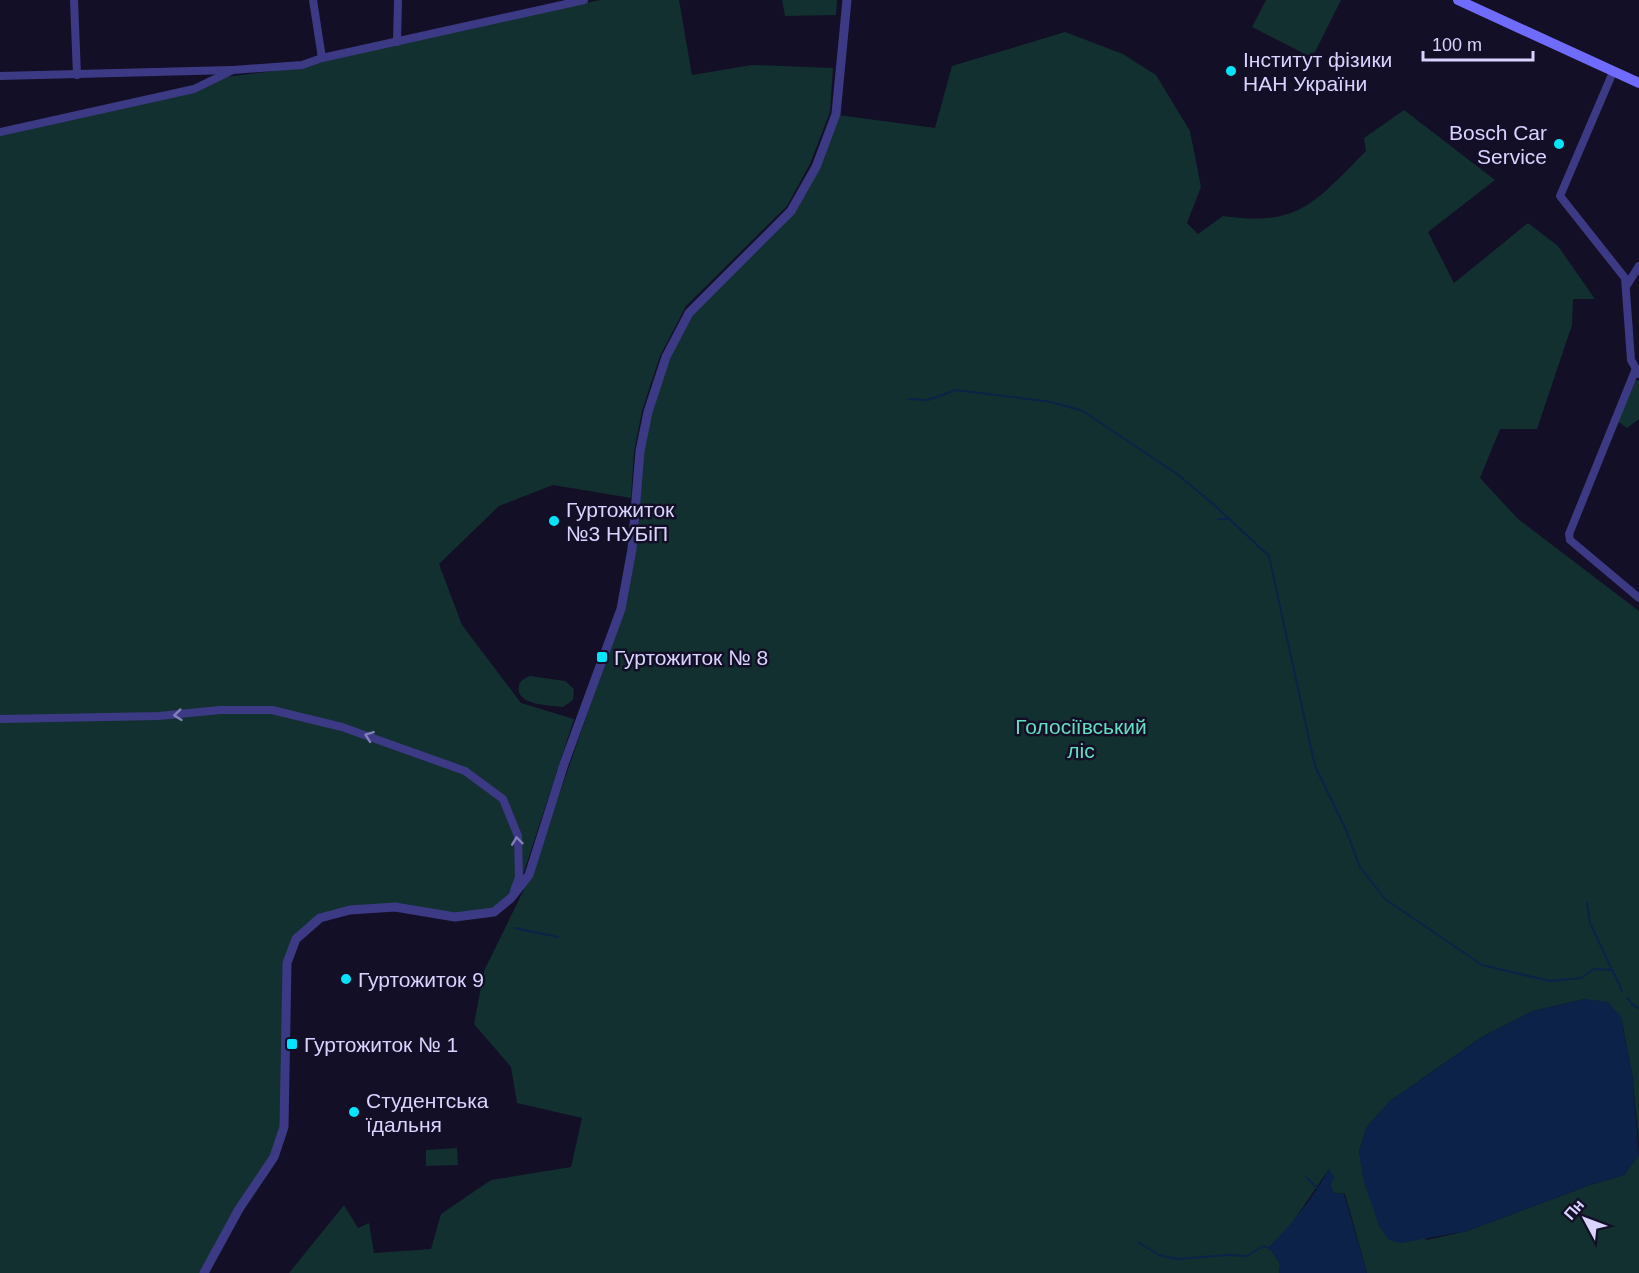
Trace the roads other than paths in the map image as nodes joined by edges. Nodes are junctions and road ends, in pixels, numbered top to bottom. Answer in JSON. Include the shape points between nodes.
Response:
{"nodes":[{"id":1,"x":74,"y":0,"type":"edge"},
{"id":2,"x":313,"y":0,"type":"edge"},
{"id":3,"x":398,"y":0,"type":"edge"},
{"id":4,"x":584,"y":0,"type":"edge"},
{"id":5,"x":847,"y":0,"type":"edge"},
{"id":6,"x":1458,"y":0,"type":"edge"},
{"id":7,"x":397,"y":42,"type":"junction"},
{"id":8,"x":322,"y":58,"type":"junction"},
{"id":9,"x":233,"y":70,"type":"junction"},
{"id":10,"x":1613,"y":72,"type":"junction"},
{"id":11,"x":77,"y":75,"type":"junction"},
{"id":12,"x":0,"y":76,"type":"edge"},
{"id":13,"x":1639,"y":83,"type":"edge"},
{"id":14,"x":0,"y":132,"type":"edge"},
{"id":15,"x":1639,"y":266,"type":"edge"},
{"id":16,"x":1627,"y":285,"type":"junction"},
{"id":17,"x":1637,"y":373,"type":"edge"},
{"id":18,"x":1639,"y":598,"type":"edge"},
{"id":19,"x":0,"y":719,"type":"edge"},
{"id":20,"x":511,"y":898,"type":"junction"},
{"id":21,"x":204,"y":1273,"type":"edge"}],
"edges":[{"from":1,"to":11,"type":"street"},
{"from":2,"to":8,"type":"street"},
{"from":3,"to":7,"type":"street"},
{"from":4,"to":7,"type":"street"},
{"from":5,"to":20,"type":"street","via":[[836,114],[816,167],[791,211],[689,314],[666,357],[640,451],[632,549],[621,609],[564,764],[529,875]]},
{"from":6,"to":10,"type":"main road"},
{"from":7,"to":8,"type":"street"},
{"from":8,"to":9,"type":"street","via":[[302,65]]},
{"from":9,"to":11,"type":"street"},
{"from":9,"to":14,"type":"street","via":[[194,89]]},
{"from":10,"to":13,"type":"main road"},
{"from":10,"to":16,"type":"street","via":[[1560,196],[1613,261]]},
{"from":11,"to":12,"type":"street"},
{"from":15,"to":16,"type":"street"},
{"from":16,"to":17,"type":"street","via":[[1631,360]]},
{"from":17,"to":18,"type":"street","via":[[1569,534],[1570,540]]},
{"from":20,"to":19,"type":"street","one_way":true,"via":[[519,877],[518,836],[503,799],[465,771],[342,727],[272,710]]},
{"from":20,"to":21,"type":"street","via":[[494,912],[456,917],[395,907],[350,910],[320,918],[296,939],[287,963],[284,1127],[274,1157],[239,1209]]}]}
